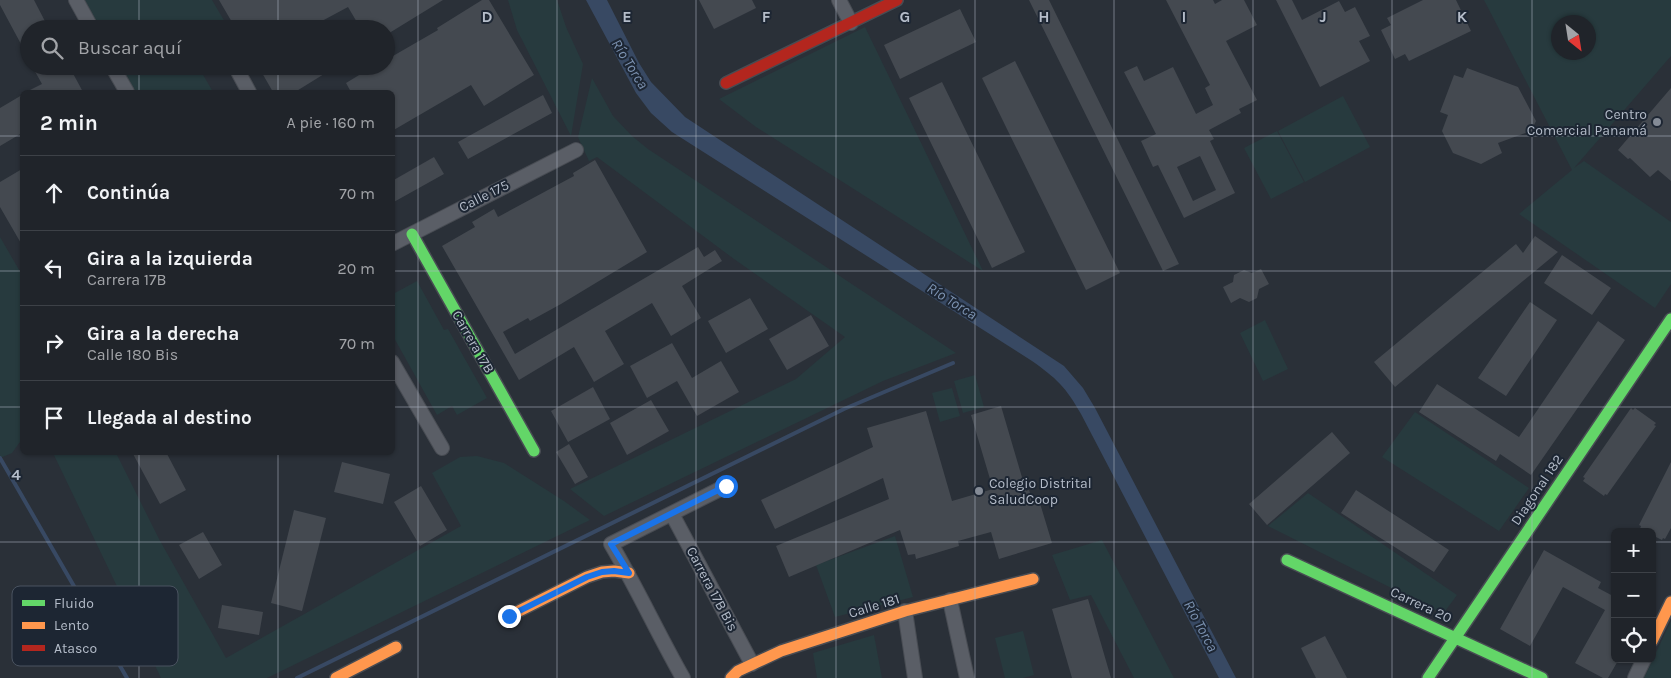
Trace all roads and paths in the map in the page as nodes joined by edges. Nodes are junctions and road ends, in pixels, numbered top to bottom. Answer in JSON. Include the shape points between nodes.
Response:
{"nodes":[{"id":1,"x":76,"y":0,"type":"edge"},
{"id":2,"x":839,"y":0,"type":"edge"},
{"id":3,"x":897,"y":0,"type":"edge"},
{"id":4,"x":87,"y":20,"type":"edge"},
{"id":5,"x":851,"y":23,"type":"junction"},
{"id":6,"x":117,"y":75,"type":"edge"},
{"id":7,"x":239,"y":75,"type":"edge"},
{"id":8,"x":726,"y":83,"type":"dead end"},
{"id":9,"x":126,"y":90,"type":"edge"},
{"id":10,"x":248,"y":90,"type":"edge"},
{"id":11,"x":576,"y":150,"type":"dead end"},
{"id":12,"x":412,"y":234,"type":"junction"},
{"id":13,"x":395,"y":242,"type":"edge"},
{"id":14,"x":1671,"y":319,"type":"edge"},
{"id":15,"x":395,"y":367,"type":"edge"},
{"id":16,"x":442,"y":448,"type":"dead end"},
{"id":17,"x":534,"y":451,"type":"dead end"},
{"id":18,"x":726,"y":486,"type":"dead end"},
{"id":19,"x":672,"y":514,"type":"junction"},
{"id":20,"x":1286,"y":560,"type":"dead end"},
{"id":21,"x":629,"y":573,"type":"junction"},
{"id":22,"x":1033,"y":579,"type":"dead end"},
{"id":23,"x":950,"y":600,"type":"junction"},
{"id":24,"x":1671,"y":602,"type":"edge"},
{"id":25,"x":904,"y":611,"type":"junction"},
{"id":26,"x":509,"y":616,"type":"dead end"},
{"id":27,"x":1656,"y":633,"type":"edge"},
{"id":28,"x":1456,"y":637,"type":"junction"},
{"id":29,"x":396,"y":647,"type":"dead end"},
{"id":30,"x":1642,"y":663,"type":"edge"},
{"id":31,"x":752,"y":664,"type":"junction"},
{"id":32,"x":339,"y":677,"type":"edge"},
{"id":33,"x":683,"y":678,"type":"edge"},
{"id":34,"x":731,"y":678,"type":"edge"},
{"id":35,"x":915,"y":678,"type":"edge"},
{"id":36,"x":967,"y":678,"type":"edge"},
{"id":37,"x":1428,"y":678,"type":"edge"},
{"id":38,"x":1542,"y":678,"type":"edge"},
{"id":39,"x":1634,"y":678,"type":"edge"}],
"edges":[{"from":1,"to":4,"type":"street"},
{"from":2,"to":5,"type":"street"},
{"from":3,"to":5,"type":"street"},
{"from":5,"to":8,"type":"street"},
{"from":6,"to":9,"type":"street"},
{"from":7,"to":10,"type":"street"},
{"from":11,"to":12,"type":"street","name":"Calle 175"},
{"from":12,"to":13,"type":"street","name":"Calle 175"},
{"from":12,"to":17,"type":"street","name":"Carrera 17B"},
{"from":14,"to":28,"type":"street","name":"Diagonal 182"},
{"from":15,"to":16,"type":"street"},
{"from":18,"to":19,"type":"street"},
{"from":19,"to":21,"type":"street","via":[[611,544]]},
{"from":19,"to":31,"type":"street","name":"Carrera 17B Bis"},
{"from":20,"to":28,"type":"street","name":"Carrera 20"},
{"from":21,"to":26,"type":"street","via":[[602,572],[587,577]]},
{"from":21,"to":33,"type":"street"},
{"from":22,"to":23,"type":"street","name":"Calle 181"},
{"from":23,"to":25,"type":"street","name":"Calle 181"},
{"from":23,"to":36,"type":"street"},
{"from":24,"to":27,"type":"street"},
{"from":25,"to":31,"type":"street","name":"Calle 181","via":[[781,651]]},
{"from":25,"to":35,"type":"street"},
{"from":28,"to":37,"type":"street","name":"Diagonal 182"},
{"from":28,"to":38,"type":"street","name":"Carrera 20"},
{"from":29,"to":32,"type":"street"},
{"from":30,"to":39,"type":"street"},
{"from":31,"to":34,"type":"street","name":"Calle 181"}]}
